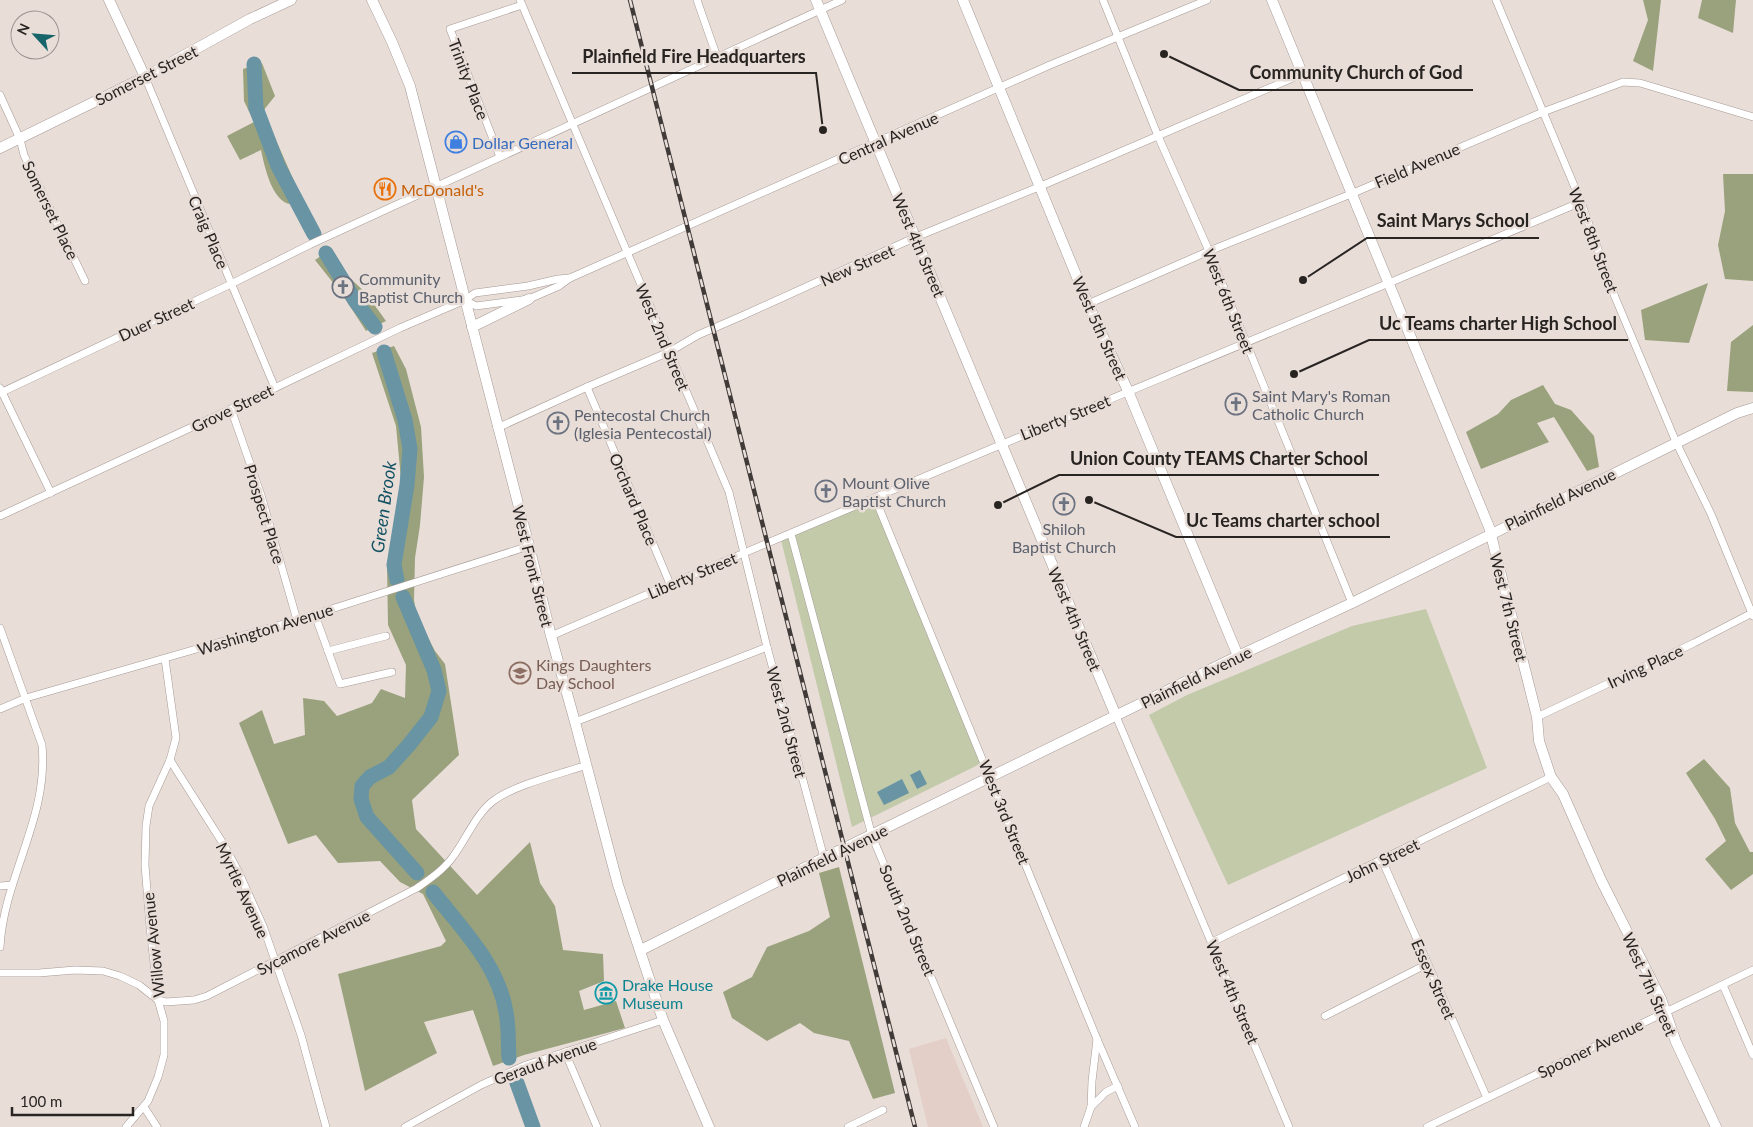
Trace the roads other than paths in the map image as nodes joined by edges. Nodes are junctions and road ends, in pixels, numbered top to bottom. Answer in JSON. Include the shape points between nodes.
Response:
{"nodes":[{"id":1,"x":108,"y":0,"type":"edge"},
{"id":2,"x":291,"y":0,"type":"edge"},
{"id":3,"x":372,"y":0,"type":"edge"},
{"id":4,"x":697,"y":0,"type":"edge"},
{"id":5,"x":842,"y":0,"type":"edge"},
{"id":6,"x":963,"y":0,"type":"edge"},
{"id":7,"x":1103,"y":0,"type":"edge"},
{"id":8,"x":1207,"y":0,"type":"edge"},
{"id":9,"x":1272,"y":0,"type":"edge"},
{"id":10,"x":1496,"y":0,"type":"edge"},
{"id":11,"x":521,"y":3,"type":"edge"},
{"id":12,"x":818,"y":5,"type":"edge"},
{"id":13,"x":1118,"y":38,"type":"junction"},
{"id":14,"x":717,"y":57,"type":"junction"},
{"id":15,"x":1302,"y":74,"type":"junction"},
{"id":16,"x":145,"y":77,"type":"junction"},
{"id":17,"x":999,"y":89,"type":"junction"},
{"id":18,"x":0,"y":95,"type":"edge"},
{"id":19,"x":1543,"y":112,"type":"junction"},
{"id":20,"x":1753,"y":117,"type":"edge"},
{"id":21,"x":573,"y":123,"type":"junction"},
{"id":22,"x":1158,"y":136,"type":"junction"},
{"id":23,"x":20,"y":139,"type":"junction"},
{"id":24,"x":876,"y":143,"type":"junction"},
{"id":25,"x":0,"y":148,"type":"edge"},
{"id":26,"x":500,"y":157,"type":"junction"},
{"id":27,"x":436,"y":186,"type":"junction"},
{"id":28,"x":1041,"y":186,"type":"junction"},
{"id":29,"x":1351,"y":194,"type":"junction"},
{"id":30,"x":1581,"y":202,"type":"junction"},
{"id":31,"x":916,"y":237,"type":"junction"},
{"id":32,"x":1209,"y":251,"type":"junction"},
{"id":33,"x":627,"y":253,"type":"junction"},
{"id":34,"x":570,"y":278,"type":"junction"},
{"id":35,"x":85,"y":281,"type":"dead end"},
{"id":36,"x":231,"y":284,"type":"junction"},
{"id":37,"x":1389,"y":284,"type":"junction"},
{"id":38,"x":529,"y":299,"type":"junction"},
{"id":39,"x":465,"y":300,"type":"junction"},
{"id":40,"x":1088,"y":304,"type":"junction"},
{"id":41,"x":472,"y":327,"type":"junction"},
{"id":42,"x":1246,"y":342,"type":"junction"},
{"id":43,"x":670,"y":352,"type":"junction"},
{"id":44,"x":586,"y":387,"type":"junction"},
{"id":45,"x":275,"y":388,"type":"junction"},
{"id":46,"x":1,"y":391,"type":"edge"},
{"id":47,"x":1128,"y":391,"type":"junction"},
{"id":48,"x":1753,"y":408,"type":"edge"},
{"id":49,"x":231,"y":409,"type":"junction"},
{"id":50,"x":498,"y":428,"type":"junction"},
{"id":51,"x":1676,"y":442,"type":"junction"},
{"id":52,"x":1000,"y":444,"type":"junction"},
{"id":53,"x":50,"y":493,"type":"junction"},
{"id":54,"x":875,"y":498,"type":"junction"},
{"id":55,"x":0,"y":516,"type":"edge"},
{"id":56,"x":1491,"y":533,"type":"junction"},
{"id":57,"x":791,"y":534,"type":"junction"},
{"id":58,"x":529,"y":546,"type":"junction"},
{"id":59,"x":745,"y":553,"type":"junction"},
{"id":60,"x":670,"y":584,"type":"junction"},
{"id":61,"x":1352,"y":603,"type":"junction"},
{"id":62,"x":1752,"y":614,"type":"edge"},
{"id":63,"x":315,"y":615,"type":"junction"},
{"id":64,"x":297,"y":620,"type":"junction"},
{"id":65,"x":0,"y":628,"type":"edge"},
{"id":66,"x":386,"y":636,"type":"dead end"},
{"id":67,"x":551,"y":636,"type":"junction"},
{"id":68,"x":767,"y":647,"type":"junction"},
{"id":69,"x":328,"y":651,"type":"junction"},
{"id":70,"x":1238,"y":656,"type":"junction"},
{"id":71,"x":165,"y":659,"type":"junction"},
{"id":72,"x":392,"y":672,"type":"dead end"},
{"id":73,"x":26,"y":698,"type":"junction"},
{"id":74,"x":0,"y":709,"type":"edge"},
{"id":75,"x":1116,"y":716,"type":"junction"},
{"id":76,"x":1537,"y":716,"type":"junction"},
{"id":77,"x":575,"y":722,"type":"junction"},
{"id":78,"x":170,"y":760,"type":"junction"},
{"id":79,"x":586,"y":765,"type":"junction"},
{"id":80,"x":990,"y":777,"type":"junction"},
{"id":81,"x":1551,"y":777,"type":"junction"},
{"id":82,"x":872,"y":836,"type":"junction"},
{"id":83,"x":824,"y":858,"type":"junction"},
{"id":84,"x":1382,"y":860,"type":"junction"},
{"id":85,"x":12,"y":885,"type":"junction"},
{"id":86,"x":0,"y":886,"type":"edge"},
{"id":87,"x":1212,"y":942,"type":"junction"},
{"id":88,"x":0,"y":946,"type":"edge"},
{"id":89,"x":641,"y":950,"type":"junction"},
{"id":90,"x":275,"y":962,"type":"junction"},
{"id":91,"x":1428,"y":964,"type":"junction"},
{"id":92,"x":1753,"y":970,"type":"edge"},
{"id":93,"x":0,"y":973,"type":"edge"},
{"id":94,"x":1723,"y":985,"type":"junction"},
{"id":95,"x":158,"y":1000,"type":"junction"},
{"id":96,"x":1665,"y":1012,"type":"junction"},
{"id":97,"x":1325,"y":1016,"type":"dead end"},
{"id":98,"x":663,"y":1020,"type":"junction"},
{"id":99,"x":1097,"y":1039,"type":"junction"},
{"id":100,"x":565,"y":1052,"type":"junction"},
{"id":101,"x":1753,"y":1055,"type":"edge"},
{"id":102,"x":1118,"y":1086,"type":"junction"},
{"id":103,"x":1487,"y":1098,"type":"junction"},
{"id":104,"x":1091,"y":1107,"type":"junction"},
{"id":105,"x":144,"y":1108,"type":"junction"},
{"id":106,"x":883,"y":1110,"type":"dead end"},
{"id":107,"x":126,"y":1127,"type":"edge"},
{"id":108,"x":157,"y":1127,"type":"edge"},
{"id":109,"x":326,"y":1127,"type":"edge"},
{"id":110,"x":405,"y":1127,"type":"edge"},
{"id":111,"x":597,"y":1127,"type":"edge"},
{"id":112,"x":709,"y":1127,"type":"edge"},
{"id":113,"x":848,"y":1127,"type":"edge"},
{"id":114,"x":994,"y":1127,"type":"edge"},
{"id":115,"x":1084,"y":1127,"type":"edge"},
{"id":116,"x":1135,"y":1127,"type":"edge"},
{"id":117,"x":1290,"y":1127,"type":"edge"},
{"id":118,"x":1427,"y":1127,"type":"edge"},
{"id":119,"x":1716,"y":1127,"type":"edge"}],
"edges":[{"from":1,"to":16,"type":"street"},
{"from":2,"to":16,"type":"street","name":"Somerset Street"},
{"from":3,"to":27,"type":"street","name":"West Front Street","via":[[410,86]]},
{"from":4,"to":14,"type":"street"},
{"from":5,"to":12,"type":"street","name":"Duer Street"},
{"from":6,"to":17,"type":"street","name":"West 5th Street"},
{"from":7,"to":13,"type":"street","name":"West 6th Street"},
{"from":8,"to":13,"type":"street","name":"Central Avenue"},
{"from":9,"to":15,"type":"street","name":"West 7th Street"},
{"from":10,"to":19,"type":"street","name":"West 8th Street"},
{"from":11,"to":21,"type":"street","name":"West 2nd Street"},
{"from":11,"to":26,"type":"street","name":"Trinity Place","via":[[450,29]]},
{"from":12,"to":14,"type":"street","name":"Duer Street"},
{"from":12,"to":24,"type":"street","name":"West 4th Street"},
{"from":13,"to":17,"type":"street","name":"Central Avenue"},
{"from":13,"to":22,"type":"street","name":"West 6th Street"},
{"from":14,"to":21,"type":"street","name":"Duer Street"},
{"from":15,"to":22,"type":"street","name":"New Street"},
{"from":15,"to":29,"type":"street","name":"West 7th Street"},
{"from":16,"to":23,"type":"street","name":"Somerset Street"},
{"from":16,"to":36,"type":"street","name":"Craig Place"},
{"from":17,"to":24,"type":"street","name":"Central Avenue"},
{"from":17,"to":28,"type":"street","name":"West 5th Street"},
{"from":18,"to":23,"type":"street","name":"Somerset Place"},
{"from":19,"to":20,"type":"street","name":"Field Avenue","via":[[1623,82],[1632,82]]},
{"from":19,"to":29,"type":"street","name":"Field Avenue"},
{"from":19,"to":30,"type":"street","name":"West 8th Street"},
{"from":21,"to":26,"type":"street","name":"Duer Street"},
{"from":21,"to":33,"type":"street","name":"West 2nd Street"},
{"from":22,"to":28,"type":"street","name":"New Street"},
{"from":22,"to":32,"type":"street","name":"West 6th Street"},
{"from":23,"to":25,"type":"street","name":"Somerset Street"},
{"from":23,"to":35,"type":"street","name":"Somerset Place","via":[[24,155]]},
{"from":24,"to":31,"type":"street","name":"West 4th Street"},
{"from":24,"to":33,"type":"street","name":"Central Avenue"},
{"from":26,"to":27,"type":"street","name":"Duer Street"},
{"from":27,"to":36,"type":"street","name":"Duer Street"},
{"from":27,"to":39,"type":"street","name":"West Front Street"},
{"from":28,"to":31,"type":"street","name":"New Street"},
{"from":28,"to":40,"type":"street","name":"West 5th Street"},
{"from":29,"to":32,"type":"street","name":"Field Avenue"},
{"from":29,"to":37,"type":"street","name":"West 7th Street"},
{"from":30,"to":37,"type":"street","name":"Liberty Street"},
{"from":30,"to":51,"type":"street","name":"West 8th Street","via":[[1615,297]]},
{"from":31,"to":43,"type":"street","name":"New Street","via":[[698,335]]},
{"from":31,"to":52,"type":"street","name":"West 4th Street"},
{"from":32,"to":40,"type":"street","name":"Field Avenue"},
{"from":32,"to":42,"type":"street","name":"West 6th Street"},
{"from":33,"to":34,"type":"street","name":"Central Avenue"},
{"from":33,"to":43,"type":"street","name":"West 2nd Street"},
{"from":34,"to":38,"type":"street","name":"Central Avenue"},
{"from":34,"to":39,"type":"street","name":"Central Avenue","via":[[475,293]]},
{"from":36,"to":45,"type":"street","name":"Craig Place"},
{"from":36,"to":46,"type":"street","name":"Duer Street"},
{"from":37,"to":42,"type":"street","name":"Liberty Street"},
{"from":37,"to":56,"type":"street","name":"West 7th Street"},
{"from":38,"to":39,"type":"street","name":"Central Avenue","via":[[476,306]]},
{"from":38,"to":41,"type":"street"},
{"from":39,"to":41,"type":"street","name":"West Front Street"},
{"from":39,"to":45,"type":"street","name":"Grove Street"},
{"from":40,"to":47,"type":"street","name":"West 5th Street"},
{"from":41,"to":50,"type":"street","name":"West Front Street"},
{"from":42,"to":47,"type":"street","name":"Liberty Street"},
{"from":42,"to":61,"type":"street","name":"West 6th Street"},
{"from":43,"to":44,"type":"street","name":"New Street"},
{"from":43,"to":59,"type":"street","name":"West 2nd Street","via":[[728,492]]},
{"from":44,"to":50,"type":"street","name":"New Street"},
{"from":44,"to":60,"type":"street","name":"Orchard Place"},
{"from":45,"to":49,"type":"street","name":"Grove Street"},
{"from":46,"to":53,"type":"street"},
{"from":47,"to":52,"type":"street","name":"Liberty Street"},
{"from":47,"to":70,"type":"street","name":"West 5th Street"},
{"from":48,"to":51,"type":"street","name":"Plainfield Avenue"},
{"from":49,"to":53,"type":"street","name":"Grove Street"},
{"from":49,"to":64,"type":"street","name":"Prospect Place","via":[[261,495]]},
{"from":50,"to":58,"type":"street","name":"West Front Street"},
{"from":51,"to":56,"type":"street","name":"Plainfield Avenue"},
{"from":51,"to":62,"type":"street","name":"West 8th Street","via":[[1711,514]]},
{"from":52,"to":54,"type":"street","name":"Liberty Street"},
{"from":52,"to":75,"type":"street","name":"West 4th Street"},
{"from":53,"to":55,"type":"street","name":"Grove Street"},
{"from":54,"to":57,"type":"street","name":"Liberty Street"},
{"from":54,"to":80,"type":"street","name":"West 3rd Street"},
{"from":56,"to":61,"type":"street","name":"Plainfield Avenue"},
{"from":56,"to":76,"type":"street","name":"West 7th Street"},
{"from":57,"to":59,"type":"street","name":"Liberty Street"},
{"from":57,"to":82,"type":"street","name":"South 2nd Street"},
{"from":58,"to":63,"type":"street","name":"Washington Avenue"},
{"from":58,"to":67,"type":"street","name":"West Front Street"},
{"from":59,"to":60,"type":"street","name":"Liberty Street"},
{"from":59,"to":68,"type":"street","name":"West 2nd Street"},
{"from":60,"to":67,"type":"street","name":"Liberty Street"},
{"from":61,"to":70,"type":"street","name":"Plainfield Avenue"},
{"from":62,"to":76,"type":"street","name":"Irving Place"},
{"from":63,"to":64,"type":"street","name":"Washington Avenue"},
{"from":63,"to":69,"type":"street"},
{"from":64,"to":71,"type":"street","name":"Washington Avenue"},
{"from":65,"to":73,"type":"street"},
{"from":66,"to":69,"type":"street"},
{"from":67,"to":77,"type":"street","name":"West Front Street"},
{"from":68,"to":77,"type":"street"},
{"from":68,"to":83,"type":"street","name":"West 2nd Street"},
{"from":69,"to":72,"type":"street","via":[[340,684]]},
{"from":70,"to":75,"type":"street","name":"Plainfield Avenue"},
{"from":71,"to":73,"type":"street","name":"Washington Avenue"},
{"from":71,"to":78,"type":"street","via":[[176,738]]},
{"from":73,"to":74,"type":"street","name":"Washington Avenue"},
{"from":73,"to":85,"type":"street","via":[[42,746],[44,765],[34,823]]},
{"from":75,"to":80,"type":"street","name":"Plainfield Avenue"},
{"from":75,"to":87,"type":"street","name":"West 4th Street"},
{"from":76,"to":81,"type":"street","name":"West 7th Street","via":[[1539,740]]},
{"from":77,"to":79,"type":"street","name":"West Front Street"},
{"from":78,"to":90,"type":"street","name":"Myrtle Avenue","via":[[239,873]]},
{"from":78,"to":95,"type":"street","name":"Willow Avenue","via":[[149,806],[146,826],[145,864]]},
{"from":79,"to":89,"type":"street","name":"West Front Street","via":[[618,885]]},
{"from":79,"to":90,"type":"street","name":"Sycamore Avenue","via":[[493,801],[452,858],[431,878]]},
{"from":80,"to":82,"type":"street","name":"Plainfield Avenue"},
{"from":80,"to":99,"type":"street","name":"West 3rd Street"},
{"from":81,"to":84,"type":"street","name":"John Street"},
{"from":81,"to":96,"type":"street","name":"West 7th Street","via":[[1563,794]]},
{"from":82,"to":83,"type":"street","name":"Plainfield Avenue"},
{"from":82,"to":114,"type":"street","name":"South 2nd Street"},
{"from":83,"to":89,"type":"street","name":"Plainfield Avenue"},
{"from":84,"to":87,"type":"street","name":"John Street"},
{"from":84,"to":91,"type":"street","name":"Essex Street"},
{"from":85,"to":86,"type":"street"},
{"from":85,"to":88,"type":"street"},
{"from":87,"to":117,"type":"street","name":"West 4th Street"},
{"from":89,"to":98,"type":"street","name":"West Front Street"},
{"from":90,"to":95,"type":"street","name":"Sycamore Avenue","via":[[194,1000]]},
{"from":90,"to":109,"type":"street","name":"Myrtle Avenue","via":[[301,1035]]},
{"from":91,"to":97,"type":"street"},
{"from":91,"to":103,"type":"street","name":"Essex Street"},
{"from":92,"to":94,"type":"street","name":"Spooner Avenue"},
{"from":93,"to":95,"type":"street","via":[[104,971],[139,985]]},
{"from":94,"to":96,"type":"street","name":"Spooner Avenue"},
{"from":94,"to":101,"type":"street"},
{"from":95,"to":105,"type":"street","name":"Willow Avenue","via":[[164,1022],[164,1055]]},
{"from":96,"to":103,"type":"street","name":"Spooner Avenue"},
{"from":96,"to":119,"type":"street","name":"West 7th Street"},
{"from":98,"to":100,"type":"street","name":"Geraud Avenue"},
{"from":98,"to":112,"type":"street","name":"West Front Street"},
{"from":99,"to":102,"type":"street","name":"West 3rd Street"},
{"from":99,"to":104,"type":"street"},
{"from":100,"to":110,"type":"street","name":"Geraud Avenue","via":[[526,1064],[496,1078]]},
{"from":100,"to":111,"type":"street"},
{"from":102,"to":104,"type":"street","via":[[1106,1092]]},
{"from":102,"to":116,"type":"street","name":"West 3rd Street"},
{"from":103,"to":118,"type":"street","name":"Spooner Avenue"},
{"from":104,"to":115,"type":"street"},
{"from":105,"to":107,"type":"street","name":"Willow Avenue"},
{"from":105,"to":108,"type":"street"},
{"from":106,"to":113,"type":"street"}]}
